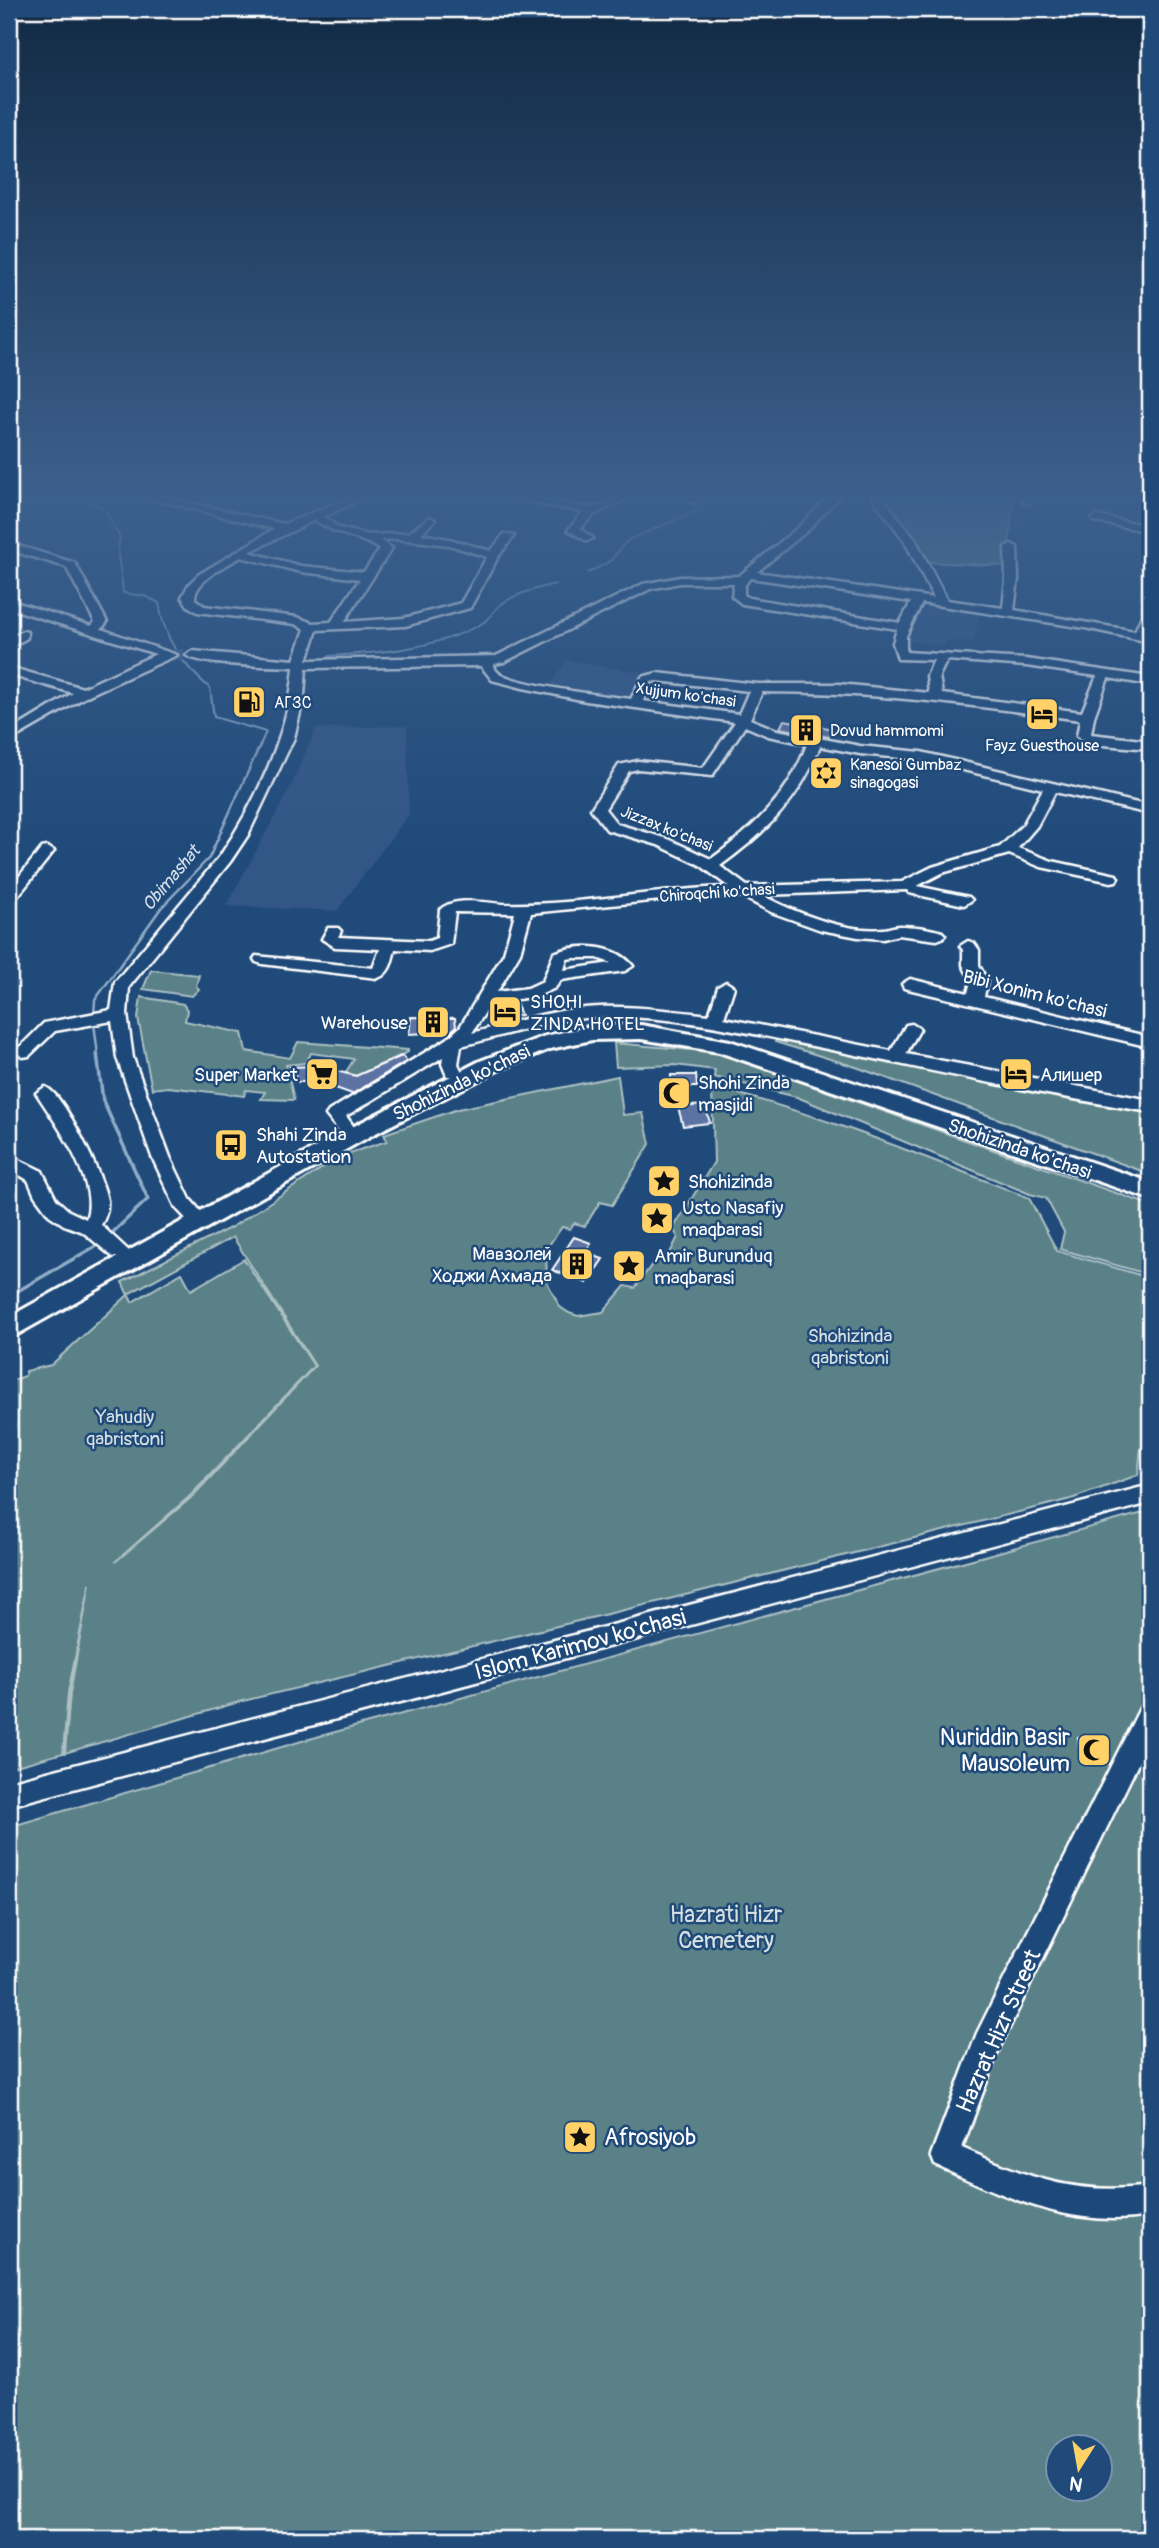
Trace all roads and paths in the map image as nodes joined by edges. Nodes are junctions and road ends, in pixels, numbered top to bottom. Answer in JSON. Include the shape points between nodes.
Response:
{"nodes":[{"id":1,"x":48,"y":616,"type":"edge"},
{"id":2,"x":98,"y":616,"type":"edge"},
{"id":3,"x":249,"y":616,"type":"edge"},
{"id":4,"x":341,"y":616,"type":"edge"},
{"id":5,"x":431,"y":616,"type":"edge"},
{"id":6,"x":587,"y":616,"type":"edge"},
{"id":7,"x":837,"y":616,"type":"edge"},
{"id":8,"x":910,"y":616,"type":"edge"},
{"id":9,"x":1030,"y":616,"type":"edge"},
{"id":10,"x":1147,"y":616,"type":"edge"},
{"id":11,"x":335,"y":625,"type":"junction"},
{"id":12,"x":312,"y":627,"type":"junction"},
{"id":13,"x":904,"y":627,"type":"junction"},
{"id":14,"x":94,"y":630,"type":"junction"},
{"id":15,"x":23,"y":635,"type":"dead end"},
{"id":16,"x":1146,"y":637,"type":"edge"},
{"id":17,"x":9,"y":644,"type":"edge"},
{"id":18,"x":192,"y":655,"type":"tunnel mouth"},
{"id":19,"x":942,"y":657,"type":"junction"},
{"id":20,"x":486,"y":662,"type":"junction"},
{"id":21,"x":301,"y":665,"type":"junction"},
{"id":22,"x":9,"y":671,"type":"edge"},
{"id":23,"x":1104,"y":673,"type":"junction"},
{"id":24,"x":1150,"y":681,"type":"edge"},
{"id":25,"x":757,"y":688,"type":"junction"},
{"id":26,"x":84,"y":692,"type":"junction"},
{"id":27,"x":936,"y":698,"type":"junction"},
{"id":28,"x":635,"y":704,"type":"junction"},
{"id":29,"x":1087,"y":717,"type":"junction"},
{"id":30,"x":743,"y":719,"type":"junction"},
{"id":31,"x":9,"y":736,"type":"edge"},
{"id":32,"x":815,"y":741,"type":"junction"},
{"id":33,"x":1150,"y":745,"type":"edge"},
{"id":34,"x":1052,"y":785,"type":"junction"},
{"id":35,"x":1150,"y":810,"type":"edge"},
{"id":36,"x":1010,"y":849,"type":"junction"},
{"id":37,"x":47,"y":851,"type":"dead end"},
{"id":38,"x":712,"y":865,"type":"junction"},
{"id":39,"x":1111,"y":878,"type":"dead end"},
{"id":40,"x":743,"y":890,"type":"junction"},
{"id":41,"x":914,"y":890,"type":"dead end"},
{"id":42,"x":9,"y":898,"type":"edge"},
{"id":43,"x":964,"y":900,"type":"dead end"},
{"id":44,"x":524,"y":909,"type":"junction"},
{"id":45,"x":333,"y":931,"type":"dead end"},
{"id":46,"x":937,"y":935,"type":"dead end"},
{"id":47,"x":390,"y":945,"type":"junction"},
{"id":48,"x":968,"y":946,"type":"dead end"},
{"id":49,"x":262,"y":959,"type":"dead end"},
{"id":50,"x":555,"y":976,"type":"dead end"},
{"id":51,"x":910,"y":984,"type":"dead end"},
{"id":52,"x":726,"y":987,"type":"dead end"},
{"id":53,"x":484,"y":998,"type":"junction"},
{"id":54,"x":975,"y":1000,"type":"junction"},
{"id":55,"x":118,"y":1014,"type":"junction"},
{"id":56,"x":716,"y":1021,"type":"junction"},
{"id":57,"x":912,"y":1029,"type":"dead end"},
{"id":58,"x":1150,"y":1042,"type":"edge"},
{"id":59,"x":453,"y":1044,"type":"junction"},
{"id":60,"x":23,"y":1052,"type":"dead end"},
{"id":61,"x":897,"y":1056,"type":"junction"},
{"id":62,"x":453,"y":1072,"type":"junction"},
{"id":63,"x":45,"y":1093,"type":"dead end"},
{"id":64,"x":382,"y":1098,"type":"junction"},
{"id":65,"x":1150,"y":1106,"type":"edge"},
{"id":66,"x":9,"y":1161,"type":"edge"},
{"id":67,"x":1150,"y":1182,"type":"edge"},
{"id":68,"x":1150,"y":1191,"type":"edge"},
{"id":69,"x":196,"y":1217,"type":"junction"},
{"id":70,"x":104,"y":1238,"type":"junction"},
{"id":71,"x":9,"y":1314,"type":"edge"},
{"id":72,"x":9,"y":1329,"type":"edge"},
{"id":73,"x":1150,"y":1494,"type":"edge"},
{"id":74,"x":1150,"y":1714,"type":"edge"},
{"id":75,"x":9,"y":1794,"type":"edge"},
{"id":76,"x":1150,"y":2201,"type":"edge"}],
"edges":[{"from":1,"to":14,"type":"street"},
{"from":2,"to":14,"type":"street","via":[[101,622]]},
{"from":3,"to":12,"type":"street"},
{"from":4,"to":11,"type":"street"},
{"from":5,"to":11,"type":"street"},
{"from":6,"to":20,"type":"street"},
{"from":7,"to":13,"type":"street"},
{"from":8,"to":13,"type":"street"},
{"from":9,"to":16,"type":"street"},
{"from":10,"to":16,"type":"street","via":[[1142,625]]},
{"from":11,"to":12,"type":"street"},
{"from":12,"to":21,"type":"street"},
{"from":13,"to":19,"type":"street","via":[[900,655]]},
{"from":14,"to":26,"type":"street","via":[[168,655]]},
{"from":15,"to":17,"type":"street"},
{"from":18,"to":21,"type":"street"},
{"from":19,"to":23,"type":"street"},
{"from":19,"to":27,"type":"street","via":[[933,676]]},
{"from":20,"to":21,"type":"street"},
{"from":20,"to":28,"type":"street","name":"Xujjum ko'chasi","via":[[496,677]]},
{"from":21,"to":55,"type":"street","via":[[287,738],[241,835],[121,986]]},
{"from":22,"to":26,"type":"street"},
{"from":23,"to":24,"type":"street"},
{"from":23,"to":29,"type":"street"},
{"from":25,"to":27,"type":"street","via":[[833,688]]},
{"from":25,"to":28,"type":"street","via":[[649,678]]},
{"from":25,"to":30,"type":"street","name":"Jizzax ko'chasi"},
{"from":26,"to":31,"type":"street"},
{"from":27,"to":29,"type":"street"},
{"from":28,"to":30,"type":"street","name":"Xujjum ko'chasi"},
{"from":29,"to":33,"type":"street","via":[[1085,739]]},
{"from":30,"to":32,"type":"street","name":"Xujjum ko'chasi","via":[[773,733]]},
{"from":30,"to":38,"type":"street","name":"Jizzax ko'chasi","via":[[707,773],[638,765],[624,768],[598,809],[612,827],[663,842]]},
{"from":32,"to":34,"type":"street","name":"Xujjum ko'chasi","via":[[921,756]]},
{"from":32,"to":38,"type":"street","via":[[775,813],[751,839]]},
{"from":34,"to":35,"type":"street","name":"Xujjum ko'chasi"},
{"from":34,"to":36,"type":"street"},
{"from":36,"to":39,"type":"street","via":[[1023,857]]},
{"from":36,"to":40,"type":"street","name":"Chiroqchi ko'chasi","via":[[937,870],[903,886]]},
{"from":37,"to":42,"type":"street"},
{"from":38,"to":40,"type":"street","name":"Jizzax ko'chasi"},
{"from":40,"to":44,"type":"street","name":"Chiroqchi ko'chasi"},
{"from":40,"to":46,"type":"street","name":"Jizzax ko'chasi","via":[[776,909],[821,925],[858,932]]},
{"from":41,"to":43,"type":"street"},
{"from":44,"to":47,"type":"street","name":"Chiroqchi ko'chasi","via":[[450,908],[444,941]]},
{"from":44,"to":53,"type":"street","via":[[512,953]]},
{"from":45,"to":47,"type":"street","via":[[330,939],[335,942]]},
{"from":47,"to":49,"type":"street","via":[[377,974]]},
{"from":48,"to":54,"type":"street","via":[[979,981]]},
{"from":50,"to":53,"type":"street","via":[[539,990]]},
{"from":51,"to":54,"type":"street","name":"Bibi Xonim ko'chasi"},
{"from":52,"to":56,"type":"street"},
{"from":53,"to":59,"type":"street"},
{"from":54,"to":58,"type":"street","name":"Bibi Xonim ko'chasi"},
{"from":55,"to":60,"type":"street","via":[[50,1027]]},
{"from":55,"to":69,"type":"street","via":[[125,1058],[161,1157],[183,1203]]},
{"from":56,"to":59,"type":"street","via":[[597,1012],[550,1018]]},
{"from":56,"to":61,"type":"street"},
{"from":57,"to":61,"type":"street"},
{"from":59,"to":62,"type":"street"},
{"from":59,"to":64,"type":"street"},
{"from":61,"to":65,"type":"street","via":[[1030,1086]]},
{"from":62,"to":64,"type":"main road","name":"Shohizinda ko'chasi"},
{"from":62,"to":67,"type":"main road","name":"Shohizinda ko'chasi","via":[[558,1030],[614,1023],[671,1027],[742,1042]]},
{"from":63,"to":70,"type":"street","via":[[70,1128],[97,1196]]},
{"from":64,"to":69,"type":"main road","name":"Shohizinda ko'chasi","via":[[345,1127]]},
{"from":66,"to":70,"type":"street","via":[[36,1177],[41,1193],[68,1221]]},
{"from":68,"to":69,"type":"main road","name":"Shohizinda ko'chasi","via":[[722,1046],[609,1031],[552,1041],[488,1066]]},
{"from":69,"to":70,"type":"main road","name":"Shohizinda ko'chasi"},
{"from":69,"to":72,"type":"main road","name":"Shohizinda ko'chasi"},
{"from":70,"to":71,"type":"main road","name":"Shohizinda ko'chasi"},
{"from":73,"to":75,"type":"street","name":"Islom Karimov ko'chasi"},
{"from":74,"to":76,"type":"street","name":"Hazrat Hizr Street","via":[[987,2043],[944,2155],[1020,2189],[1059,2200],[1107,2207]]}]}
